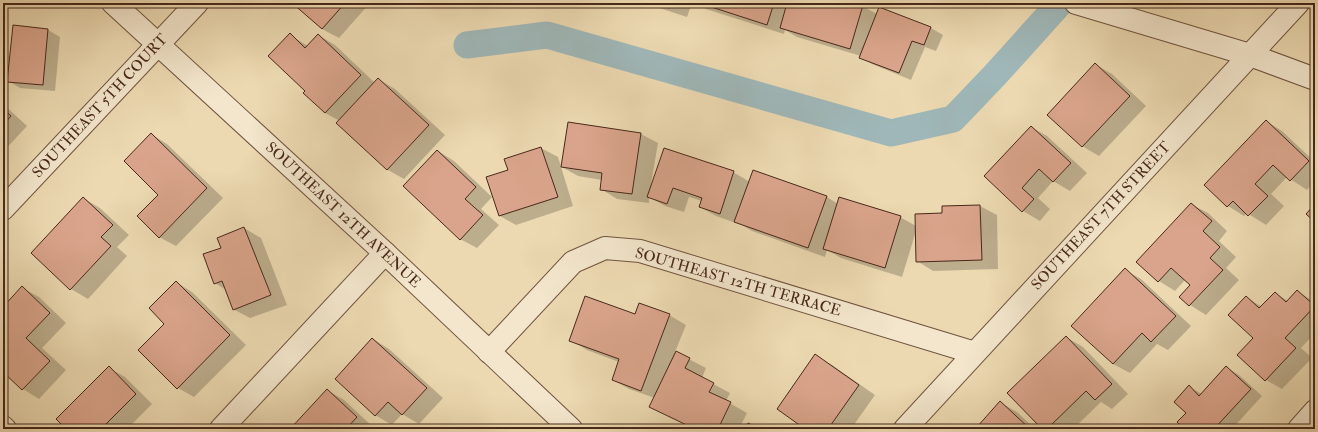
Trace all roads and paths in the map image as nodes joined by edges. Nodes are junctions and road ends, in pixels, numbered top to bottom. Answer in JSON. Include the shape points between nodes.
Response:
{"nodes":[{"id":1,"x":113,"y":3,"type":"edge"},
{"id":2,"x":197,"y":3,"type":"edge"},
{"id":3,"x":1298,"y":3,"type":"edge"},
{"id":4,"x":1083,"y":5,"type":"edge"},
{"id":5,"x":158,"y":45,"type":"junction"},
{"id":6,"x":1250,"y":55,"type":"junction"},
{"id":7,"x":1315,"y":79,"type":"edge"},
{"id":8,"x":3,"y":209,"type":"edge"},
{"id":9,"x":385,"y":253,"type":"junction"},
{"id":10,"x":489,"y":352,"type":"junction"},
{"id":11,"x":975,"y":353,"type":"junction"},
{"id":12,"x":1315,"y":411,"type":"edge"},
{"id":13,"x":221,"y":429,"type":"edge"},
{"id":14,"x":571,"y":429,"type":"edge"},
{"id":15,"x":905,"y":429,"type":"edge"},
{"id":16,"x":1299,"y":429,"type":"edge"}],
"edges":[{"from":1,"to":5,"type":"street","name":"SOUTHEAST 12TH AVENUE"},
{"from":2,"to":5,"type":"street","name":"SOUTHEAST 5TH COURT"},
{"from":3,"to":6,"type":"street","name":"SOUTHEAST 7TH STREET"},
{"from":4,"to":6,"type":"street"},
{"from":5,"to":8,"type":"street","name":"SOUTHEAST 5TH COURT"},
{"from":5,"to":9,"type":"street","name":"SOUTHEAST 12TH AVENUE"},
{"from":6,"to":7,"type":"street"},
{"from":6,"to":11,"type":"street","name":"SOUTHEAST 7TH STREET"},
{"from":9,"to":10,"type":"street","name":"SOUTHEAST 12TH AVENUE"},
{"from":9,"to":13,"type":"street"},
{"from":10,"to":11,"type":"street","name":"SOUTHEAST 12TH TERRACE","via":[[573,262],[605,248],[640,251]]},
{"from":10,"to":14,"type":"street","name":"SOUTHEAST 12TH AVENUE"},
{"from":11,"to":15,"type":"street","name":"SOUTHEAST 7TH STREET"},
{"from":12,"to":16,"type":"street"}]}
